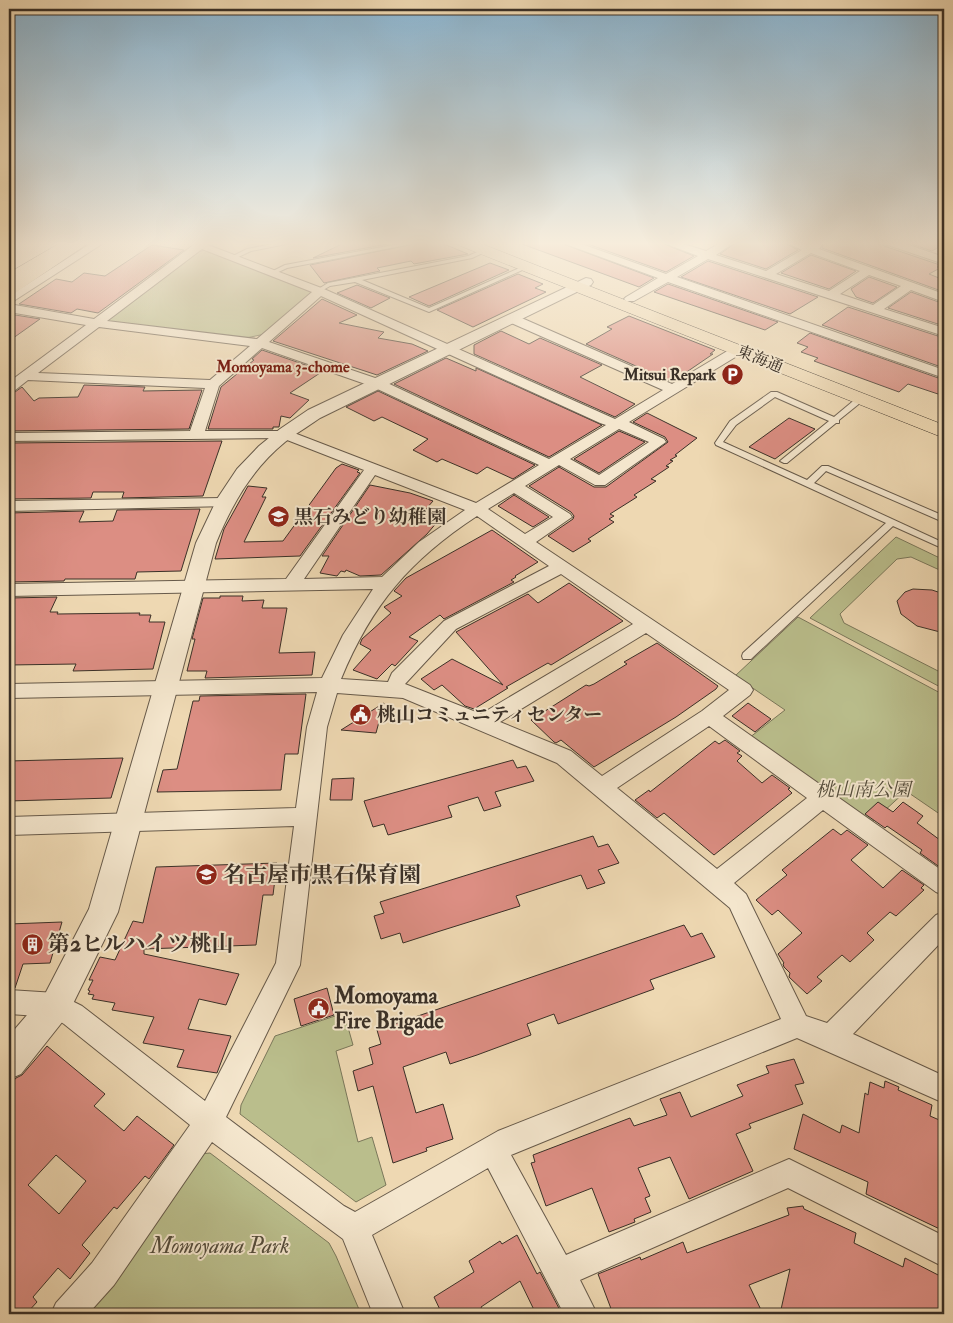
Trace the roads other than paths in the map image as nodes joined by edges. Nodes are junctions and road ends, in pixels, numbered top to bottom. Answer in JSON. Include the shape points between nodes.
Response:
{"nodes":[{"id":1,"x":121,"y":304,"type":"edge"},
{"id":2,"x":305,"y":304,"type":"edge"},
{"id":3,"x":347,"y":304,"type":"edge"},
{"id":4,"x":413,"y":304,"type":"edge"},
{"id":5,"x":442,"y":304,"type":"edge"},
{"id":6,"x":543,"y":304,"type":"edge"},
{"id":7,"x":628,"y":304,"type":"edge"},
{"id":8,"x":642,"y":304,"type":"edge"},
{"id":9,"x":742,"y":304,"type":"edge"},
{"id":10,"x":858,"y":304,"type":"edge"},
{"id":11,"x":883,"y":304,"type":"edge"},
{"id":12,"x":9,"y":308,"type":"edge"},
{"id":13,"x":875,"y":309,"type":"junction"},
{"id":14,"x":513,"y":319,"type":"junction"},
{"id":15,"x":95,"y":323,"type":"junction"},
{"id":16,"x":944,"y":332,"type":"edge"},
{"id":17,"x":260,"y":344,"type":"junction"},
{"id":18,"x":448,"y":349,"type":"junction"},
{"id":19,"x":738,"y":350,"type":"junction"},
{"id":20,"x":944,"y":374,"type":"edge"},
{"id":21,"x":25,"y":376,"type":"junction"},
{"id":22,"x":376,"y":383,"type":"junction"},
{"id":23,"x":213,"y":384,"type":"junction"},
{"id":24,"x":9,"y":388,"type":"edge"},
{"id":25,"x":672,"y":389,"type":"junction"},
{"id":26,"x":861,"y":399,"type":"junction"},
{"id":27,"x":836,"y":421,"type":"junction"},
{"id":28,"x":616,"y":423,"type":"junction"},
{"id":29,"x":944,"y":424,"type":"edge"},
{"id":30,"x":944,"y":432,"type":"edge"},
{"id":31,"x":284,"y":434,"type":"junction"},
{"id":32,"x":196,"y":435,"type":"junction"},
{"id":33,"x":9,"y":438,"type":"edge"},
{"id":34,"x":784,"y":461,"type":"dead end"},
{"id":35,"x":554,"y":462,"type":"junction"},
{"id":36,"x":372,"y":469,"type":"junction"},
{"id":37,"x":808,"y":484,"type":"junction"},
{"id":38,"x":514,"y":486,"type":"junction"},
{"id":39,"x":223,"y":503,"type":"junction"},
{"id":40,"x":9,"y":506,"type":"edge"},
{"id":41,"x":478,"y":509,"type":"junction"},
{"id":42,"x":944,"y":519,"type":"edge"},
{"id":43,"x":892,"y":522,"type":"junction"},
{"id":44,"x":526,"y":541,"type":"junction"},
{"id":45,"x":944,"y":546,"type":"edge"},
{"id":46,"x":563,"y":566,"type":"junction"},
{"id":47,"x":387,"y":583,"type":"junction"},
{"id":48,"x":291,"y":585,"type":"junction"},
{"id":49,"x":195,"y":587,"type":"junction"},
{"id":50,"x":9,"y":590,"type":"edge"},
{"id":51,"x":647,"y":624,"type":"junction"},
{"id":52,"x":747,"y":656,"type":"dead end"},
{"id":53,"x":329,"y":685,"type":"junction"},
{"id":54,"x":166,"y":688,"type":"junction"},
{"id":55,"x":393,"y":689,"type":"junction"},
{"id":56,"x":9,"y":691,"type":"edge"},
{"id":57,"x":709,"y":716,"type":"junction"},
{"id":58,"x":483,"y":723,"type":"junction"},
{"id":59,"x":602,"y":788,"type":"junction"},
{"id":60,"x":822,"y":798,"type":"junction"},
{"id":61,"x":306,"y":817,"type":"junction"},
{"id":62,"x":128,"y":824,"type":"junction"},
{"id":63,"x":9,"y":826,"type":"edge"},
{"id":64,"x":717,"y":883,"type":"junction"},
{"id":65,"x":944,"y":885,"type":"edge"},
{"id":66,"x":944,"y":923,"type":"edge"},
{"id":67,"x":9,"y":1002,"type":"edge"},
{"id":68,"x":56,"y":1005,"type":"junction"},
{"id":69,"x":797,"y":1025,"type":"junction"},
{"id":70,"x":831,"y":1038,"type":"junction"},
{"id":71,"x":9,"y":1062,"type":"edge"},
{"id":72,"x":944,"y":1090,"type":"edge"},
{"id":73,"x":209,"y":1122,"type":"junction"},
{"id":74,"x":493,"y":1149,"type":"junction"},
{"id":75,"x":354,"y":1229,"type":"junction"},
{"id":76,"x":944,"y":1252,"type":"edge"},
{"id":77,"x":560,"y":1273,"type":"junction"},
{"id":78,"x":67,"y":1314,"type":"edge"},
{"id":79,"x":389,"y":1314,"type":"edge"},
{"id":80,"x":581,"y":1314,"type":"edge"}],
"edges":[{"from":1,"to":15,"type":"street"},
{"from":2,"to":17,"type":"street"},
{"from":3,"to":18,"type":"street"},
{"from":4,"to":5,"type":"lane","via":[[428,310]]},
{"from":6,"to":14,"type":"street"},
{"from":7,"to":19,"type":"main road","name":"東海通"},
{"from":8,"to":29,"type":"main road","name":"東海通"},
{"from":9,"to":20,"type":"street"},
{"from":10,"to":13,"type":"street"},
{"from":11,"to":13,"type":"street"},
{"from":12,"to":15,"type":"street"},
{"from":13,"to":16,"type":"street"},
{"from":14,"to":18,"type":"street"},
{"from":14,"to":25,"type":"street"},
{"from":15,"to":17,"type":"street"},
{"from":15,"to":21,"type":"street"},
{"from":17,"to":22,"type":"street"},
{"from":17,"to":23,"type":"street"},
{"from":18,"to":22,"type":"street"},
{"from":18,"to":28,"type":"street"},
{"from":19,"to":25,"type":"street"},
{"from":19,"to":26,"type":"main road","name":"東海通"},
{"from":21,"to":23,"type":"street"},
{"from":21,"to":24,"type":"street"},
{"from":22,"to":31,"type":"street","via":[[314,414]]},
{"from":22,"to":35,"type":"street"},
{"from":23,"to":32,"type":"street"},
{"from":25,"to":28,"type":"street"},
{"from":26,"to":27,"type":"lane"},
{"from":26,"to":30,"type":"main road","name":"東海通"},
{"from":27,"to":34,"type":"lane"},
{"from":27,"to":37,"type":"lane","via":[[774,394],[733,423],[719,443]]},
{"from":28,"to":35,"type":"street"},
{"from":28,"to":35,"type":"street","via":[[659,442],[600,482]]},
{"from":31,"to":32,"type":"street"},
{"from":31,"to":36,"type":"street"},
{"from":31,"to":39,"type":"street","via":[[244,472]]},
{"from":32,"to":33,"type":"street"},
{"from":35,"to":38,"type":"street"},
{"from":36,"to":41,"type":"street"},
{"from":36,"to":48,"type":"street"},
{"from":37,"to":42,"type":"lane","via":[[825,468]]},
{"from":37,"to":43,"type":"lane"},
{"from":38,"to":41,"type":"street"},
{"from":38,"to":44,"type":"street","via":[[564,517]]},
{"from":39,"to":40,"type":"street"},
{"from":39,"to":49,"type":"street","via":[[206,543]]},
{"from":41,"to":44,"type":"street"},
{"from":41,"to":47,"type":"street","via":[[428,543]]},
{"from":43,"to":45,"type":"lane"},
{"from":43,"to":52,"type":"lane"},
{"from":44,"to":46,"type":"street"},
{"from":46,"to":51,"type":"street"},
{"from":46,"to":55,"type":"street","via":[[450,625],[399,678]]},
{"from":47,"to":48,"type":"street"},
{"from":47,"to":53,"type":"street","via":[[351,636]]},
{"from":48,"to":49,"type":"street"},
{"from":49,"to":50,"type":"street"},
{"from":49,"to":54,"type":"street"},
{"from":51,"to":57,"type":"street","via":[[743,690]]},
{"from":51,"to":58,"type":"street"},
{"from":53,"to":54,"type":"street"},
{"from":53,"to":55,"type":"street"},
{"from":53,"to":61,"type":"street","via":[[317,726]]},
{"from":54,"to":56,"type":"street"},
{"from":54,"to":62,"type":"street"},
{"from":55,"to":58,"type":"street"},
{"from":57,"to":59,"type":"street"},
{"from":57,"to":60,"type":"street"},
{"from":58,"to":59,"type":"street","via":[[564,757]]},
{"from":59,"to":64,"type":"street"},
{"from":60,"to":64,"type":"street"},
{"from":60,"to":65,"type":"street"},
{"from":61,"to":62,"type":"street"},
{"from":61,"to":73,"type":"street","via":[[288,965]]},
{"from":62,"to":63,"type":"street"},
{"from":62,"to":68,"type":"street","via":[[103,912]]},
{"from":64,"to":69,"type":"street","via":[[738,901]]},
{"from":66,"to":70,"type":"street"},
{"from":67,"to":68,"type":"street"},
{"from":68,"to":71,"type":"street"},
{"from":68,"to":73,"type":"street"},
{"from":69,"to":70,"type":"street"},
{"from":69,"to":74,"type":"street"},
{"from":70,"to":72,"type":"street"},
{"from":73,"to":75,"type":"street"},
{"from":73,"to":78,"type":"street","via":[[103,1274]]},
{"from":74,"to":75,"type":"street"},
{"from":74,"to":77,"type":"street"},
{"from":75,"to":79,"type":"street"},
{"from":76,"to":77,"type":"street","via":[[789,1173]]},
{"from":77,"to":80,"type":"street"}]}
